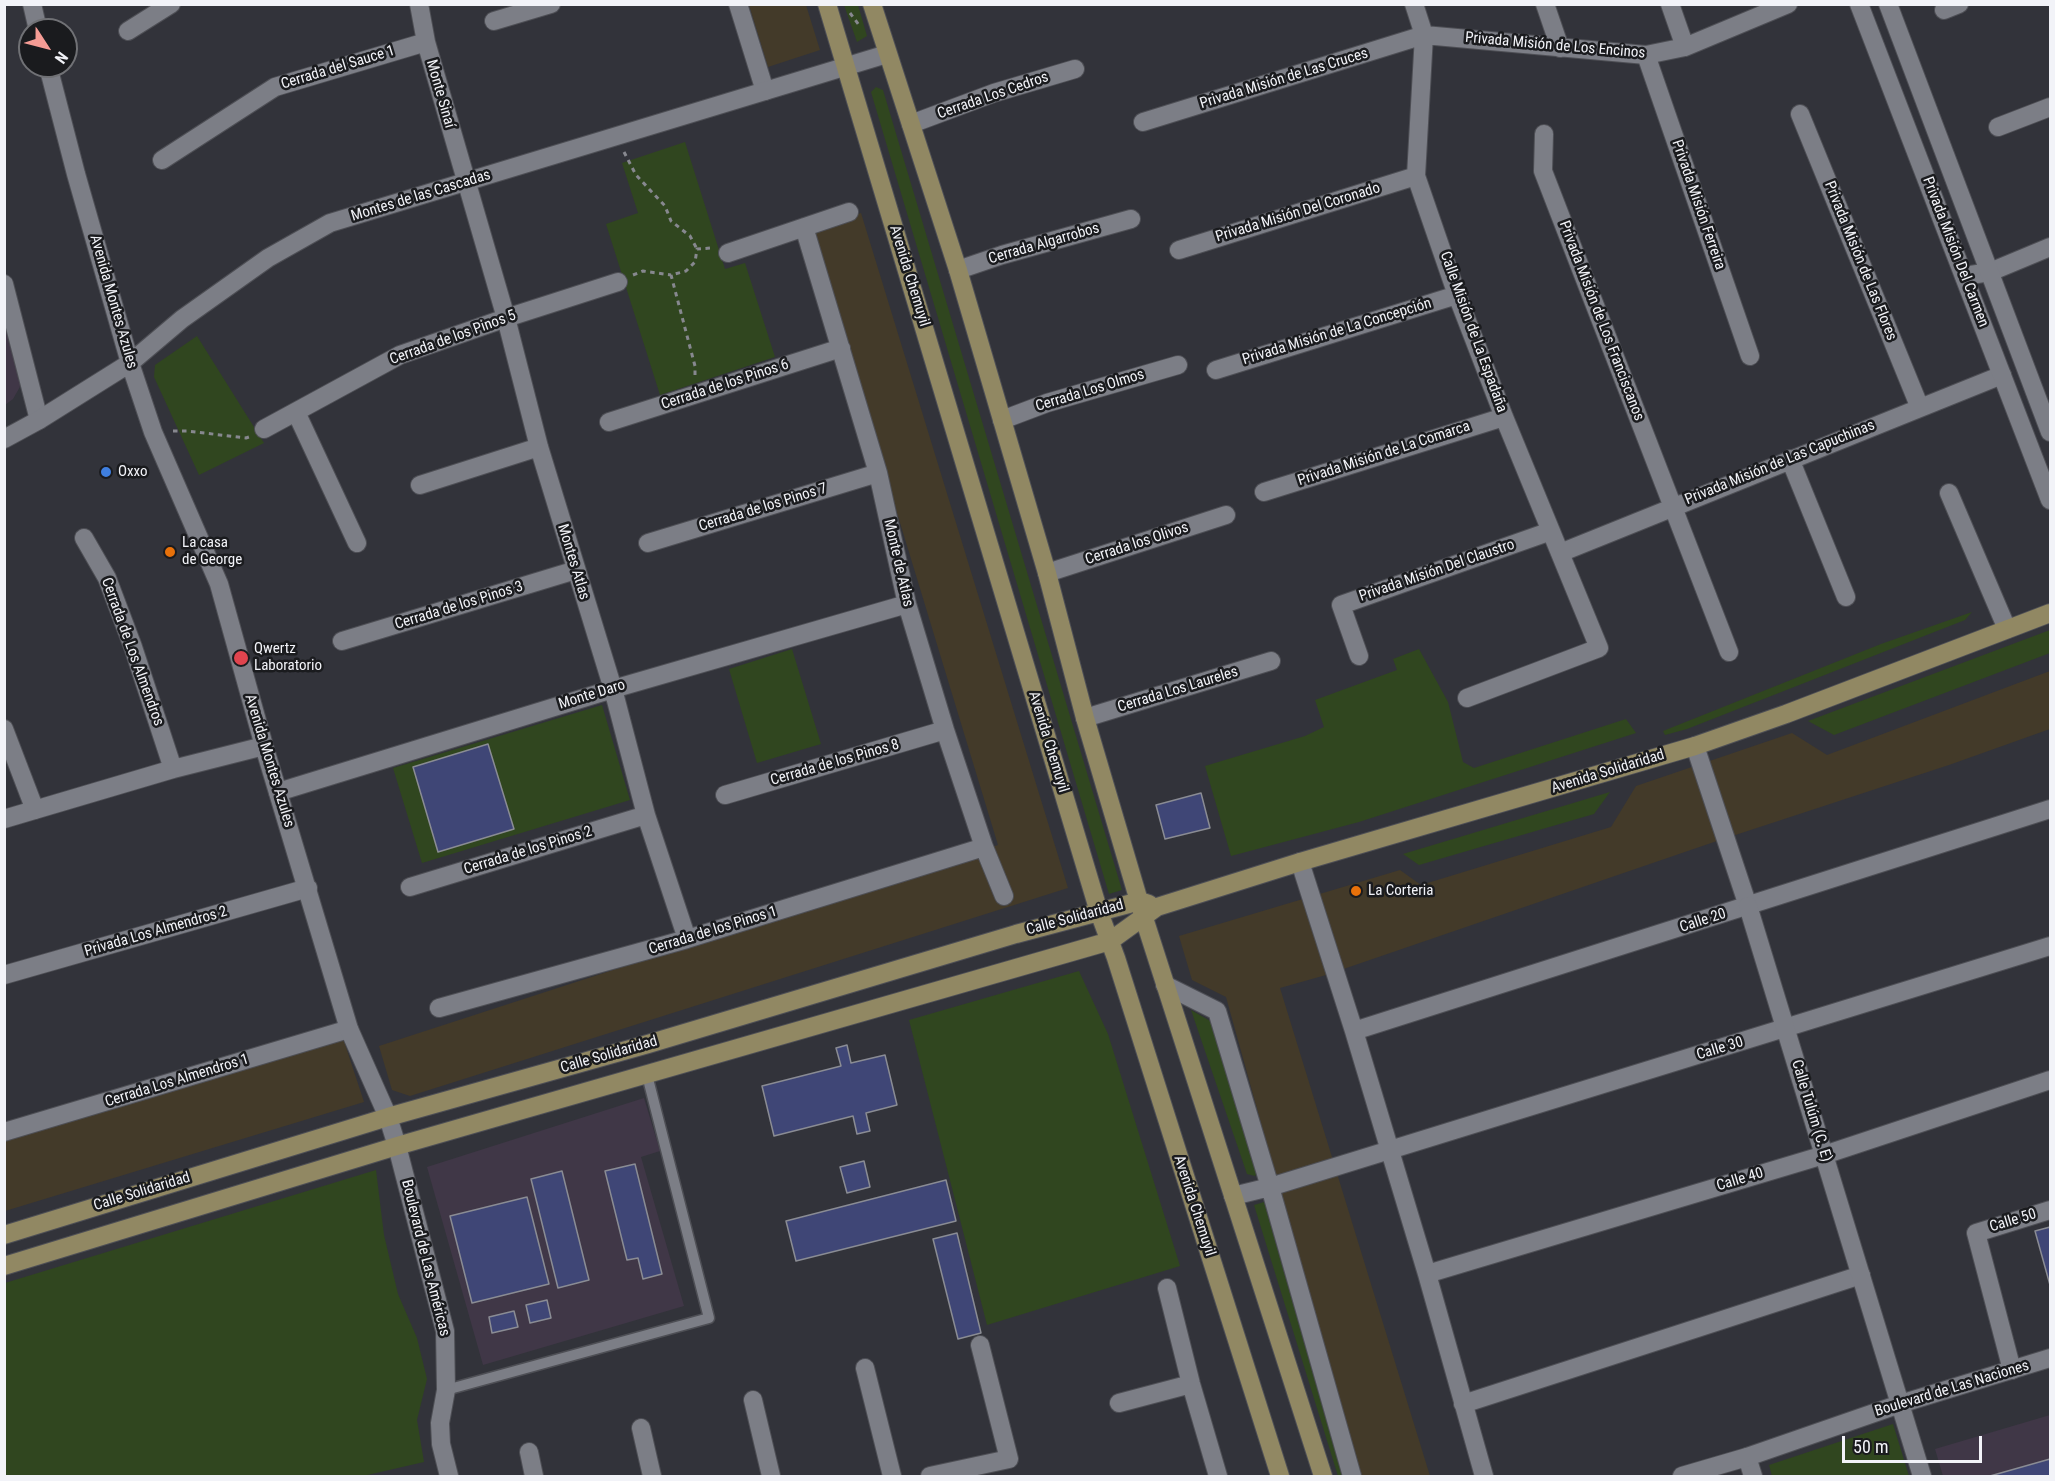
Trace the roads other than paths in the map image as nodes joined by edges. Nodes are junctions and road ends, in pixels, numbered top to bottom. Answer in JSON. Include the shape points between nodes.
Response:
{"nodes":[{"id":1,"x":171,"y":4,"type":"edge"},
{"id":2,"x":419,"y":4,"type":"edge"},
{"id":3,"x":551,"y":4,"type":"edge"},
{"id":4,"x":738,"y":4,"type":"edge"},
{"id":5,"x":872,"y":4,"type":"edge"},
{"id":6,"x":1414,"y":4,"type":"edge"},
{"id":7,"x":1545,"y":4,"type":"edge"},
{"id":8,"x":1670,"y":4,"type":"edge"},
{"id":9,"x":1788,"y":4,"type":"edge"},
{"id":10,"x":1859,"y":4,"type":"edge"},
{"id":11,"x":1888,"y":4,"type":"edge"},
{"id":12,"x":836,"y":5,"type":"edge"},
{"id":13,"x":494,"y":21,"type":"dead end"},
{"id":14,"x":128,"y":31,"type":"dead end"},
{"id":15,"x":1424,"y":35,"type":"junction"},
{"id":16,"x":426,"y":42,"type":"junction"},
{"id":17,"x":1685,"y":47,"type":"junction"},
{"id":18,"x":1560,"y":48,"type":"junction"},
{"id":19,"x":887,"y":54,"type":"junction"},
{"id":20,"x":1646,"y":55,"type":"junction"},
{"id":21,"x":847,"y":66,"type":"junction"},
{"id":22,"x":1075,"y":69,"type":"dead end"},
{"id":23,"x":51,"y":78,"type":"edge"},
{"id":24,"x":765,"y":91,"type":"junction"},
{"id":25,"x":2050,"y":107,"type":"edge"},
{"id":26,"x":1800,"y":114,"type":"dead end"},
{"id":27,"x":1143,"y":122,"type":"dead end"},
{"id":28,"x":911,"y":124,"type":"junction"},
{"id":29,"x":1998,"y":127,"type":"dead end"},
{"id":30,"x":1544,"y":134,"type":"dead end"},
{"id":31,"x":162,"y":160,"type":"dead end"},
{"id":32,"x":1416,"y":176,"type":"junction"},
{"id":33,"x":465,"y":182,"type":"junction"},
{"id":34,"x":849,"y":212,"type":"dead end"},
{"id":35,"x":1131,"y":219,"type":"dead end"},
{"id":36,"x":804,"y":227,"type":"junction"},
{"id":37,"x":2050,"y":247,"type":"edge"},
{"id":38,"x":1179,"y":250,"type":"dead end"},
{"id":39,"x":728,"y":253,"type":"road end"},
{"id":40,"x":958,"y":270,"type":"junction"},
{"id":41,"x":1990,"y":272,"type":"junction"},
{"id":42,"x":1964,"y":276,"type":"junction"},
{"id":43,"x":618,"y":282,"type":"road end"},
{"id":44,"x":4,"y":284,"type":"edge"},
{"id":45,"x":1457,"y":295,"type":"junction"},
{"id":46,"x":506,"y":318,"type":"junction"},
{"id":47,"x":841,"y":348,"type":"junction"},
{"id":48,"x":1750,"y":356,"type":"dead end"},
{"id":49,"x":130,"y":363,"type":"junction"},
{"id":50,"x":1178,"y":365,"type":"dead end"},
{"id":51,"x":1216,"y":370,"type":"dead end"},
{"id":52,"x":2002,"y":375,"type":"junction"},
{"id":53,"x":1920,"y":408,"type":"junction"},
{"id":54,"x":296,"y":412,"type":"junction"},
{"id":55,"x":1504,"y":417,"type":"junction"},
{"id":56,"x":39,"y":420,"type":"junction"},
{"id":57,"x":1002,"y":420,"type":"junction"},
{"id":58,"x":609,"y":422,"type":"dead end"},
{"id":59,"x":264,"y":429,"type":"road end"},
{"id":60,"x":2050,"y":432,"type":"edge"},
{"id":61,"x":4,"y":439,"type":"edge"},
{"id":62,"x":539,"y":447,"type":"junction"},
{"id":63,"x":1790,"y":459,"type":"junction"},
{"id":64,"x":878,"y":473,"type":"junction"},
{"id":65,"x":420,"y":485,"type":"dead end"},
{"id":66,"x":1264,"y":492,"type":"dead end"},
{"id":67,"x":1949,"y":493,"type":"dead end"},
{"id":68,"x":2050,"y":500,"type":"edge"},
{"id":69,"x":1672,"y":506,"type":"junction"},
{"id":70,"x":1226,"y":515,"type":"dead end"},
{"id":71,"x":1551,"y":531,"type":"junction"},
{"id":72,"x":84,"y":538,"type":"dead end"},
{"id":73,"x":357,"y":543,"type":"dead end"},
{"id":74,"x":648,"y":543,"type":"dead end"},
{"id":75,"x":1560,"y":553,"type":"junction"},
{"id":76,"x":576,"y":570,"type":"junction"},
{"id":77,"x":1047,"y":573,"type":"junction"},
{"id":78,"x":1846,"y":597,"type":"dead end"},
{"id":79,"x":907,"y":604,"type":"junction"},
{"id":80,"x":2050,"y":613,"type":"edge"},
{"id":81,"x":2007,"y":629,"type":"junction"},
{"id":82,"x":342,"y":641,"type":"dead end"},
{"id":83,"x":1729,"y":651,"type":"dead end"},
{"id":84,"x":1359,"y":656,"type":"dead end"},
{"id":85,"x":1271,"y":661,"type":"dead end"},
{"id":86,"x":613,"y":688,"type":"junction"},
{"id":87,"x":1467,"y":698,"type":"dead end"},
{"id":88,"x":1086,"y":718,"type":"junction"},
{"id":89,"x":4,"y":729,"type":"edge"},
{"id":90,"x":945,"y":730,"type":"junction"},
{"id":91,"x":264,"y":746,"type":"junction"},
{"id":92,"x":1695,"y":746,"type":"junction"},
{"id":93,"x":173,"y":769,"type":"junction"},
{"id":94,"x":278,"y":792,"type":"junction"},
{"id":95,"x":725,"y":795,"type":"dead end"},
{"id":96,"x":2050,"y":809,"type":"edge"},
{"id":97,"x":35,"y":810,"type":"junction"},
{"id":98,"x":646,"y":815,"type":"junction"},
{"id":99,"x":4,"y":819,"type":"edge"},
{"id":100,"x":984,"y":847,"type":"junction"},
{"id":101,"x":1300,"y":862,"type":"junction"},
{"id":102,"x":308,"y":888,"type":"junction"},
{"id":103,"x":410,"y":888,"type":"dead end"},
{"id":104,"x":1004,"y":896,"type":"dead end"},
{"id":105,"x":1748,"y":906,"type":"junction"},
{"id":106,"x":1147,"y":908,"type":"junction"},
{"id":107,"x":1099,"y":912,"type":"junction"},
{"id":108,"x":687,"y":939,"type":"junction"},
{"id":109,"x":1110,"y":941,"type":"junction"},
{"id":110,"x":2050,"y":946,"type":"edge"},
{"id":111,"x":4,"y":975,"type":"edge"},
{"id":112,"x":1165,"y":985,"type":"junction"},
{"id":113,"x":440,"y":1008,"type":"dead end"},
{"id":114,"x":1786,"y":1028,"type":"junction"},
{"id":115,"x":349,"y":1029,"type":"junction"},
{"id":116,"x":1354,"y":1031,"type":"junction"},
{"id":117,"x":647,"y":1075,"type":"junction"},
{"id":118,"x":2050,"y":1080,"type":"edge"},
{"id":119,"x":388,"y":1117,"type":"junction"},
{"id":120,"x":4,"y":1132,"type":"edge"},
{"id":121,"x":397,"y":1146,"type":"junction"},
{"id":122,"x":1389,"y":1150,"type":"junction"},
{"id":123,"x":1824,"y":1155,"type":"junction"},
{"id":124,"x":1270,"y":1187,"type":"junction"},
{"id":125,"x":1233,"y":1196,"type":"junction"},
{"id":126,"x":2050,"y":1210,"type":"edge"},
{"id":127,"x":4,"y":1235,"type":"edge"},
{"id":128,"x":4,"y":1266,"type":"edge"},
{"id":129,"x":1426,"y":1274,"type":"junction"},
{"id":130,"x":1861,"y":1275,"type":"junction"},
{"id":131,"x":1167,"y":1288,"type":"dead end"},
{"id":132,"x":980,"y":1345,"type":"dead end"},
{"id":133,"x":2050,"y":1358,"type":"edge"},
{"id":134,"x":865,"y":1368,"type":"dead end"},
{"id":135,"x":2012,"y":1370,"type":"junction"},
{"id":136,"x":1191,"y":1384,"type":"junction"},
{"id":137,"x":446,"y":1390,"type":"junction"},
{"id":138,"x":753,"y":1400,"type":"dead end"},
{"id":139,"x":1119,"y":1403,"type":"dead end"},
{"id":140,"x":1463,"y":1404,"type":"junction"},
{"id":141,"x":1900,"y":1404,"type":"junction"},
{"id":142,"x":641,"y":1428,"type":"dead end"},
{"id":143,"x":529,"y":1452,"type":"dead end"},
{"id":144,"x":1747,"y":1457,"type":"junction"},
{"id":145,"x":449,"y":1476,"type":"edge"},
{"id":146,"x":534,"y":1476,"type":"edge"},
{"id":147,"x":652,"y":1476,"type":"edge"},
{"id":148,"x":771,"y":1476,"type":"edge"},
{"id":149,"x":892,"y":1476,"type":"edge"},
{"id":150,"x":930,"y":1476,"type":"edge"},
{"id":151,"x":1218,"y":1476,"type":"edge"},
{"id":152,"x":1280,"y":1476,"type":"edge"},
{"id":153,"x":1323,"y":1476,"type":"edge"},
{"id":154,"x":1352,"y":1476,"type":"edge"},
{"id":155,"x":1484,"y":1476,"type":"edge"},
{"id":156,"x":1683,"y":1476,"type":"edge"},
{"id":157,"x":1753,"y":1476,"type":"edge"},
{"id":158,"x":1922,"y":1476,"type":"edge"}],
"edges":[{"from":1,"to":14,"type":"street"},
{"from":2,"to":16,"type":"street","name":"Monte Sinaí"},
{"from":3,"to":13,"type":"street"},
{"from":4,"to":24,"type":"street"},
{"from":5,"to":19,"type":"main road"},
{"from":6,"to":15,"type":"street","name":"Calle Misión de La Espadaña"},
{"from":7,"to":18,"type":"street"},
{"from":8,"to":17,"type":"street"},
{"from":9,"to":17,"type":"street","name":"Privada Misión de Los Encinos"},
{"from":10,"to":42,"type":"street","name":"Privada Misión Del Carmen"},
{"from":11,"to":41,"type":"street","name":"Privada Misión Del Carmen"},
{"from":12,"to":21,"type":"main road","name":"Avenida Chemuyil"},
{"from":15,"to":18,"type":"street","name":"Privada Misión de Los Encinos"},
{"from":15,"to":27,"type":"street","name":"Privada Misión de Las Cruces"},
{"from":15,"to":32,"type":"street","name":"Calle Misión de La Espadaña"},
{"from":16,"to":31,"type":"street","name":"Cerrada del Sauce 1","via":[[275,87]]},
{"from":16,"to":33,"type":"street","name":"Monte Sinaí"},
{"from":17,"to":20,"type":"street","name":"Privada Misión de Los Encinos"},
{"from":18,"to":20,"type":"street","name":"Privada Misión de Los Encinos"},
{"from":19,"to":21,"type":"street","name":"Montes de las Cascadas"},
{"from":19,"to":28,"type":"main road"},
{"from":20,"to":48,"type":"street","name":"Privada Misión Ferreira"},
{"from":21,"to":24,"type":"street","name":"Montes de las Cascadas"},
{"from":21,"to":107,"type":"main road","name":"Avenida Chemuyil"},
{"from":22,"to":28,"type":"street","name":"Cerrada Los Cedros","via":[[994,93]]},
{"from":23,"to":49,"type":"street","name":"Avenida Montes Azules"},
{"from":24,"to":33,"type":"street","name":"Montes de las Cascadas"},
{"from":25,"to":29,"type":"street"},
{"from":26,"to":53,"type":"street","name":"Privada Misión de Las Flores"},
{"from":28,"to":40,"type":"main road"},
{"from":30,"to":69,"type":"street","name":"Privada Misión de Los Franciscanos","via":[[1543,171]]},
{"from":32,"to":38,"type":"street","name":"Privada Misión Del Coronado"},
{"from":32,"to":45,"type":"street","name":"Calle Misión de La Espadaña"},
{"from":33,"to":46,"type":"street","name":"Montes Atlas"},
{"from":33,"to":49,"type":"street","name":"Montes de las Cascadas","via":[[330,223],[268,258],[182,319]]},
{"from":34,"to":36,"type":"street"},
{"from":35,"to":40,"type":"street","name":"Cerrada Algarrobos"},
{"from":36,"to":39,"type":"street"},
{"from":36,"to":47,"type":"street","name":"Monte de Atlas"},
{"from":37,"to":41,"type":"street"},
{"from":40,"to":57,"type":"main road"},
{"from":41,"to":42,"type":"street"},
{"from":41,"to":60,"type":"street","name":"Privada Misión Del Carmen"},
{"from":42,"to":52,"type":"street","name":"Privada Misión Del Carmen"},
{"from":43,"to":46,"type":"street","name":"Cerrada de los Pinos 5"},
{"from":44,"to":56,"type":"street"},
{"from":45,"to":51,"type":"street","name":"Privada Misión de La Concepción"},
{"from":45,"to":55,"type":"street","name":"Calle Misión de La Espadaña"},
{"from":46,"to":54,"type":"street","name":"Cerrada de los Pinos 5","via":[[400,355]]},
{"from":46,"to":62,"type":"street","name":"Montes Atlas"},
{"from":47,"to":58,"type":"street","name":"Cerrada de los Pinos 6"},
{"from":47,"to":64,"type":"street","name":"Monte de Atlas"},
{"from":49,"to":56,"type":"street","name":"Montes de las Cascadas"},
{"from":49,"to":91,"type":"street","name":"Avenida Montes Azules","via":[[153,432],[219,584]]},
{"from":50,"to":57,"type":"street","name":"Cerrada Los Olmos"},
{"from":52,"to":53,"type":"street","name":"Privada Misión de Las Capuchinas"},
{"from":52,"to":68,"type":"street","name":"Privada Misión Del Carmen"},
{"from":53,"to":63,"type":"street","name":"Privada Misión de Las Capuchinas"},
{"from":54,"to":59,"type":"street","name":"Cerrada de los Pinos 5"},
{"from":54,"to":73,"type":"street"},
{"from":55,"to":66,"type":"street","name":"Privada Misión de La Comarca"},
{"from":55,"to":71,"type":"street","name":"Calle Misión de La Espadaña"},
{"from":56,"to":61,"type":"street","name":"Montes de las Cascadas"},
{"from":57,"to":77,"type":"main road"},
{"from":62,"to":65,"type":"street"},
{"from":62,"to":76,"type":"street","name":"Montes Atlas"},
{"from":63,"to":69,"type":"street","name":"Privada Misión de Las Capuchinas"},
{"from":63,"to":78,"type":"street"},
{"from":64,"to":74,"type":"street","name":"Cerrada de los Pinos 7"},
{"from":64,"to":79,"type":"street","name":"Monte de Atlas"},
{"from":67,"to":81,"type":"street"},
{"from":69,"to":75,"type":"street","name":"Privada Misión de Las Capuchinas"},
{"from":69,"to":83,"type":"street","name":"Privada Misión de Los Franciscanos"},
{"from":70,"to":77,"type":"street","name":"Cerrada los Olivos"},
{"from":71,"to":75,"type":"street","name":"Calle Misión de La Espadaña"},
{"from":71,"to":84,"type":"street","name":"Privada Misión Del Claustro","via":[[1341,605]]},
{"from":72,"to":93,"type":"street","name":"Cerrada de Los Almendros","via":[[111,588]]},
{"from":75,"to":87,"type":"street","name":"Calle Misión de La Espadaña","via":[[1599,648]]},
{"from":76,"to":82,"type":"street","name":"Cerrada de los Pinos 3"},
{"from":76,"to":86,"type":"street","name":"Montes Atlas"},
{"from":77,"to":88,"type":"main road"},
{"from":79,"to":86,"type":"street","name":"Monte Daro"},
{"from":79,"to":90,"type":"street","name":"Monte de Atlas"},
{"from":80,"to":81,"type":"main road","name":"Avenida Solidaridad"},
{"from":81,"to":92,"type":"main road","name":"Avenida Solidaridad"},
{"from":85,"to":88,"type":"street","name":"Cerrada Los Laureles"},
{"from":86,"to":94,"type":"street","name":"Monte Daro"},
{"from":86,"to":98,"type":"street","name":"Montes Atlas"},
{"from":88,"to":106,"type":"main road"},
{"from":89,"to":97,"type":"street"},
{"from":90,"to":95,"type":"street","name":"Cerrada de los Pinos 8"},
{"from":90,"to":100,"type":"street","name":"Monte de Atlas"},
{"from":91,"to":93,"type":"street"},
{"from":91,"to":94,"type":"street","name":"Avenida Montes Azules"},
{"from":92,"to":101,"type":"main road","name":"Avenida Solidaridad"},
{"from":92,"to":105,"type":"street","name":"Calle Tulúm (C. E)"},
{"from":93,"to":97,"type":"street"},
{"from":94,"to":102,"type":"street","name":"Avenida Montes Azules"},
{"from":96,"to":105,"type":"street","name":"Calle 20"},
{"from":97,"to":99,"type":"street"},
{"from":98,"to":103,"type":"street","name":"Cerrada de los Pinos 2"},
{"from":98,"to":108,"type":"street","name":"Montes Atlas"},
{"from":100,"to":104,"type":"street","name":"Monte de Atlas"},
{"from":100,"to":108,"type":"street","name":"Cerrada de los Pinos 1"},
{"from":101,"to":106,"type":"main road","name":"Avenida Solidaridad"},
{"from":101,"to":116,"type":"street"},
{"from":102,"to":111,"type":"street","name":"Privada Los Almendros 2"},
{"from":102,"to":115,"type":"street","name":"Avenida Montes Azules"},
{"from":105,"to":114,"type":"street","name":"Calle Tulúm (C. E)"},
{"from":105,"to":116,"type":"street","name":"Calle 20"},
{"from":106,"to":107,"type":"main road","name":"Calle Solidaridad"},
{"from":106,"to":109,"type":"main road","name":"Calle Solidaridad"},
{"from":106,"to":112,"type":"main road"},
{"from":107,"to":109,"type":"main road","name":"Avenida Chemuyil"},
{"from":107,"to":119,"type":"main road","name":"Calle Solidaridad"},
{"from":108,"to":113,"type":"street","name":"Cerrada de los Pinos 1"},
{"from":109,"to":117,"type":"main road","name":"Calle Solidaridad"},
{"from":109,"to":152,"type":"main road","name":"Avenida Chemuyil"},
{"from":110,"to":114,"type":"street","name":"Calle 30"},
{"from":112,"to":124,"type":"street","via":[[1217,1011]]},
{"from":112,"to":125,"type":"main road"},
{"from":114,"to":122,"type":"street","name":"Calle 30"},
{"from":114,"to":123,"type":"street","name":"Calle Tulúm (C. E)"},
{"from":115,"to":119,"type":"street","name":"Avenida Montes Azules"},
{"from":115,"to":120,"type":"street","name":"Cerrada Los Almendros 1"},
{"from":116,"to":122,"type":"street"},
{"from":117,"to":121,"type":"main road","name":"Calle Solidaridad"},
{"from":117,"to":137,"type":"lane","via":[[709,1318]]},
{"from":118,"to":123,"type":"street","name":"Calle 40"},
{"from":119,"to":121,"type":"street","name":"Avenida Montes Azules"},
{"from":119,"to":127,"type":"main road","name":"Calle Solidaridad"},
{"from":121,"to":128,"type":"main road","name":"Calle Solidaridad"},
{"from":121,"to":137,"type":"street","name":"Boulevard de Las Américas","via":[[445,1331]]},
{"from":122,"to":124,"type":"street","name":"Calle 30"},
{"from":122,"to":129,"type":"street"},
{"from":123,"to":129,"type":"street","name":"Calle 40"},
{"from":123,"to":130,"type":"street","name":"Calle Tulúm (C. E)"},
{"from":124,"to":125,"type":"street","name":"Calle 30"},
{"from":124,"to":154,"type":"street"},
{"from":125,"to":153,"type":"main road"},
{"from":126,"to":135,"type":"street","name":"Calle 50","via":[[1976,1233]]},
{"from":129,"to":140,"type":"street"},
{"from":130,"to":140,"type":"street"},
{"from":130,"to":141,"type":"street","name":"Calle Tulúm (C. E)"},
{"from":131,"to":136,"type":"street"},
{"from":132,"to":150,"type":"street","via":[[1009,1459]]},
{"from":133,"to":135,"type":"street","name":"Boulevard de Las Naciones"},
{"from":134,"to":149,"type":"street"},
{"from":135,"to":141,"type":"street","name":"Boulevard de Las Naciones"},
{"from":136,"to":139,"type":"street"},
{"from":136,"to":151,"type":"street"},
{"from":137,"to":145,"type":"street","name":"Boulevard de Las Américas","via":[[440,1423]]},
{"from":138,"to":148,"type":"street"},
{"from":140,"to":155,"type":"street"},
{"from":141,"to":144,"type":"street","name":"Boulevard de Las Naciones"},
{"from":141,"to":158,"type":"street","name":"Calle Tulúm (C. E)"},
{"from":142,"to":147,"type":"street"},
{"from":143,"to":146,"type":"street"},
{"from":144,"to":156,"type":"street","name":"Boulevard de Las Naciones"},
{"from":144,"to":157,"type":"street"}]}
